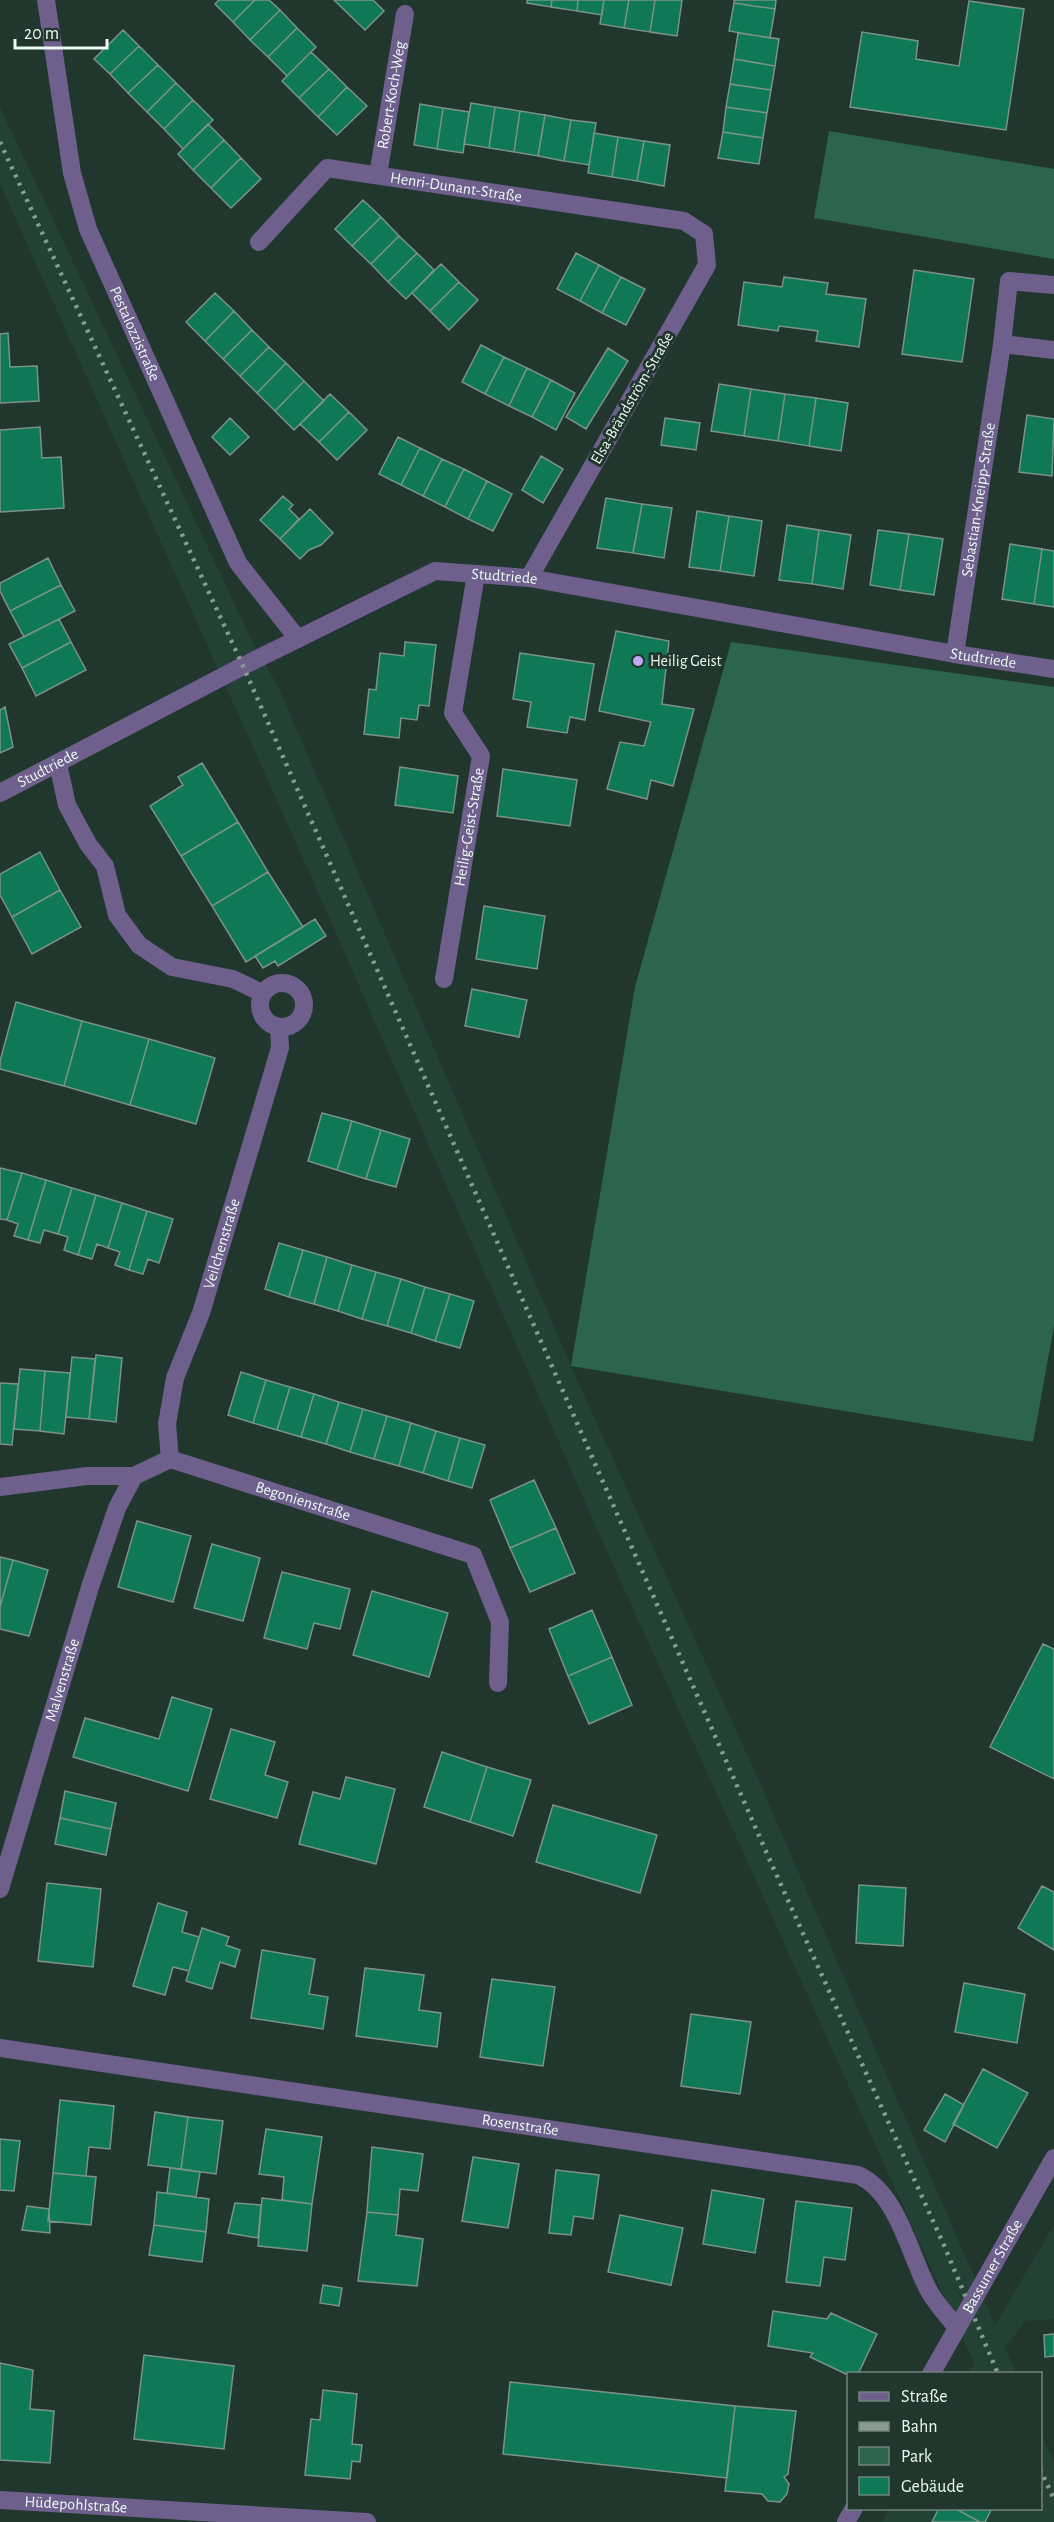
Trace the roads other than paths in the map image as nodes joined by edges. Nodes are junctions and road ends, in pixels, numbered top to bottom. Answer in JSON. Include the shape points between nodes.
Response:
{"nodes":[{"id":1,"x":46,"y":0,"type":"edge"},
{"id":2,"x":405,"y":14,"type":"dead end"},
{"id":3,"x":378,"y":175,"type":"junction"},
{"id":4,"x":684,"y":221,"type":"joint"},
{"id":5,"x":259,"y":242,"type":"dead end"},
{"id":6,"x":1054,"y":285,"type":"edge"},
{"id":7,"x":1002,"y":344,"type":"junction"},
{"id":8,"x":1054,"y":350,"type":"edge"},
{"id":9,"x":476,"y":574,"type":"junction"},
{"id":10,"x":529,"y":578,"type":"junction"},
{"id":11,"x":298,"y":639,"type":"junction"},
{"id":12,"x":955,"y":654,"type":"junction"},
{"id":13,"x":1054,"y":669,"type":"edge"},
{"id":14,"x":58,"y":764,"type":"junction"},
{"id":15,"x":0,"y":793,"type":"edge"},
{"id":16,"x":444,"y":979,"type":"dead end"},
{"id":17,"x":262,"y":993,"type":"junction"},
{"id":18,"x":279,"y":1028,"type":"junction"},
{"id":19,"x":170,"y":1460,"type":"junction"},
{"id":20,"x":134,"y":1476,"type":"junction"},
{"id":21,"x":0,"y":1487,"type":"edge"},
{"id":22,"x":498,"y":1683,"type":"dead end"},
{"id":23,"x":0,"y":1889,"type":"edge"},
{"id":24,"x":0,"y":2048,"type":"edge"},
{"id":25,"x":1054,"y":2158,"type":"edge"},
{"id":26,"x":957,"y":2328,"type":"junction"},
{"id":27,"x":932,"y":2372,"type":"edge"},
{"id":28,"x":0,"y":2500,"type":"edge"},
{"id":29,"x":367,"y":2522,"type":"edge"}],
"edges":[{"from":1,"to":11,"type":"street","name":"Pestalozzistraße","via":[[72,173],[88,230],[238,563]]},
{"from":2,"to":3,"type":"street","name":"Robert-Koch-Weg"},
{"from":3,"to":4,"type":"street","name":"Henri-Dunant-Straße"},
{"from":3,"to":5,"type":"street","name":"Henri-Dunant-Straße","via":[[327,168]]},
{"from":4,"to":10,"type":"street","name":"Elsa-Brändström-Straße","via":[[704,234],[707,265]]},
{"from":6,"to":7,"type":"street","name":"Sebastian-Kneipp-Straße","via":[[1010,281]]},
{"from":7,"to":8,"type":"street"},
{"from":7,"to":12,"type":"street","name":"Sebastian-Kneipp-Straße"},
{"from":9,"to":10,"type":"street","name":"Studtriede"},
{"from":9,"to":11,"type":"street","name":"Studtriede","via":[[435,571]]},
{"from":9,"to":16,"type":"street","name":"Heilig-Geist-Straße","via":[[453,713],[482,756]]},
{"from":10,"to":12,"type":"street","name":"Studtriede"},
{"from":11,"to":14,"type":"street","name":"Studtriede"},
{"from":12,"to":13,"type":"street","name":"Studtriede"},
{"from":14,"to":15,"type":"street","name":"Studtriede"},
{"from":14,"to":17,"type":"street","via":[[67,805],[105,866],[117,915],[139,945],[172,967],[232,979]]},
{"from":17,"to":18,"type":"street","via":[[262,1015]]},
{"from":17,"to":18,"type":"street","via":[[275,983],[291,983],[303,994],[304,1011],[295,1024]]},
{"from":18,"to":19,"type":"street","name":"Veilchenstraße","via":[[280,1048],[201,1313],[175,1378],[167,1424]]},
{"from":19,"to":20,"type":"street"},
{"from":19,"to":22,"type":"street","name":"Begonienstraße","via":[[473,1555],[500,1622]]},
{"from":20,"to":21,"type":"street","via":[[87,1476]]},
{"from":20,"to":23,"type":"street","name":"Malvenstraße","via":[[117,1508],[90,1587]]},
{"from":24,"to":26,"type":"street","name":"Rosenstraße","via":[[858,2175],[872,2181],[888,2199],[930,2293]]},
{"from":25,"to":26,"type":"street","name":"Bassumer Straße"},
{"from":26,"to":27,"type":"street","name":"Bassumer Straße"},
{"from":28,"to":29,"type":"street","name":"Hüdepohlstraße"}]}
